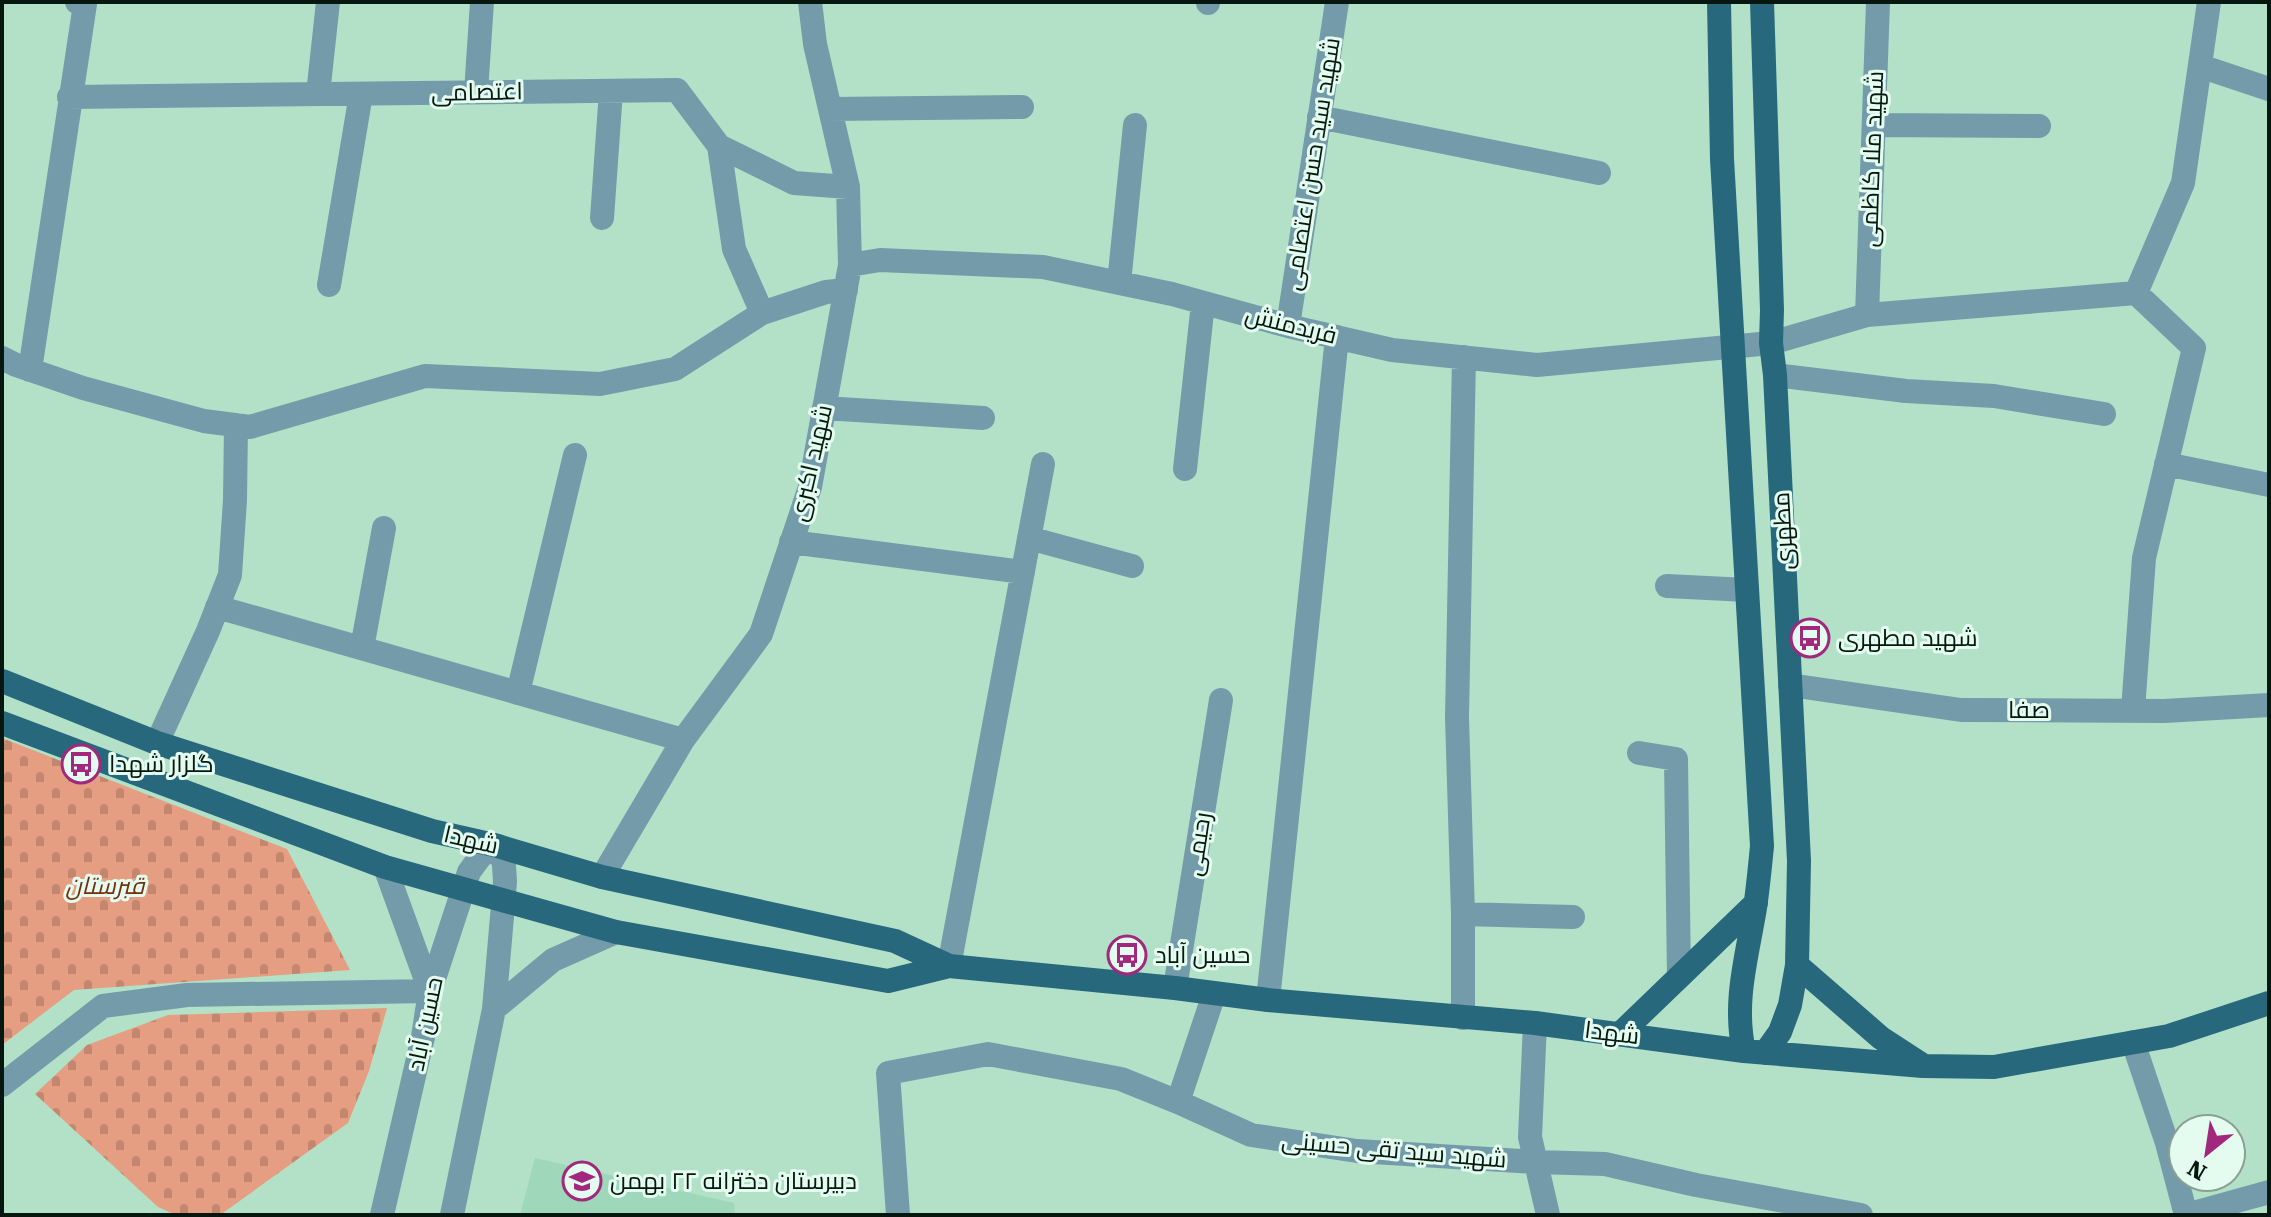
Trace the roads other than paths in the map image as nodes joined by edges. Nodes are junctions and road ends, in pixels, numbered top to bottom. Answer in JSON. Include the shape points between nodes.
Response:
{"nodes":[{"id":1,"x":77,"y":2,"type":"edge"},
{"id":2,"x":328,"y":2,"type":"edge"},
{"id":3,"x":482,"y":2,"type":"edge"},
{"id":4,"x":810,"y":2,"type":"edge"},
{"id":5,"x":1337,"y":2,"type":"edge"},
{"id":6,"x":1719,"y":2,"type":"edge"},
{"id":7,"x":1762,"y":2,"type":"edge"},
{"id":8,"x":2209,"y":2,"type":"edge"},
{"id":9,"x":1882,"y":3,"type":"edge"},
{"id":10,"x":2200,"y":66,"type":"junction"},
{"id":11,"x":2269,"y":89,"type":"edge"},
{"id":12,"x":611,"y":91,"type":"junction"},
{"id":13,"x":476,"y":92,"type":"junction"},
{"id":14,"x":318,"y":94,"type":"junction"},
{"id":15,"x":361,"y":94,"type":"junction"},
{"id":16,"x":69,"y":97,"type":"junction"},
{"id":17,"x":1022,"y":107,"type":"dead end"},
{"id":18,"x":830,"y":109,"type":"junction"},
{"id":19,"x":1319,"y":117,"type":"junction"},
{"id":20,"x":1135,"y":125,"type":"dead end"},
{"id":21,"x":1874,"y":125,"type":"junction"},
{"id":22,"x":2039,"y":126,"type":"dead end"},
{"id":23,"x":719,"y":146,"type":"junction"},
{"id":24,"x":1599,"y":173,"type":"dead end"},
{"id":25,"x":848,"y":187,"type":"junction"},
{"id":26,"x":602,"y":218,"type":"dead end"},
{"id":27,"x":850,"y":265,"type":"junction"},
{"id":28,"x":1119,"y":283,"type":"junction"},
{"id":29,"x":329,"y":285,"type":"dead end"},
{"id":30,"x":846,"y":290,"type":"junction"},
{"id":31,"x":2136,"y":293,"type":"junction"},
{"id":32,"x":1203,"y":303,"type":"junction"},
{"id":33,"x":762,"y":313,"type":"junction"},
{"id":34,"x":1867,"y":315,"type":"junction"},
{"id":35,"x":1288,"y":326,"type":"junction"},
{"id":36,"x":1337,"y":337,"type":"junction"},
{"id":37,"x":1771,"y":343,"type":"junction"},
{"id":38,"x":1734,"y":347,"type":"junction"},
{"id":39,"x":1464,"y":357,"type":"junction"},
{"id":40,"x":2,"y":358,"type":"edge"},
{"id":41,"x":30,"y":370,"type":"junction"},
{"id":42,"x":1775,"y":375,"type":"junction"},
{"id":43,"x":824,"y":408,"type":"junction"},
{"id":44,"x":2104,"y":414,"type":"dead end"},
{"id":45,"x":983,"y":418,"type":"dead end"},
{"id":46,"x":236,"y":425,"type":"junction"},
{"id":47,"x":575,"y":455,"type":"dead end"},
{"id":48,"x":1043,"y":464,"type":"dead end"},
{"id":49,"x":2166,"y":464,"type":"junction"},
{"id":50,"x":1185,"y":469,"type":"dead end"},
{"id":51,"x":2269,"y":485,"type":"edge"},
{"id":52,"x":384,"y":528,"type":"dead end"},
{"id":53,"x":1029,"y":538,"type":"junction"},
{"id":54,"x":791,"y":542,"type":"junction"},
{"id":55,"x":1132,"y":566,"type":"dead end"},
{"id":56,"x":1023,"y":572,"type":"junction"},
{"id":57,"x":1667,"y":586,"type":"dead end"},
{"id":58,"x":1747,"y":590,"type":"junction"},
{"id":59,"x":217,"y":607,"type":"junction"},
{"id":60,"x":362,"y":648,"type":"junction"},
{"id":61,"x":2,"y":681,"type":"edge"},
{"id":62,"x":1790,"y":685,"type":"junction"},
{"id":63,"x":518,"y":693,"type":"junction"},
{"id":64,"x":1221,"y":700,"type":"dead end"},
{"id":65,"x":2269,"y":705,"type":"edge"},
{"id":66,"x":2133,"y":710,"type":"junction"},
{"id":67,"x":2,"y":723,"type":"edge"},
{"id":68,"x":683,"y":740,"type":"junction"},
{"id":69,"x":157,"y":743,"type":"junction"},
{"id":70,"x":1639,"y":753,"type":"dead end"},
{"id":71,"x":496,"y":846,"type":"junction"},
{"id":72,"x":385,"y":867,"type":"junction"},
{"id":73,"x":602,"y":877,"type":"junction"},
{"id":74,"x":462,"y":889,"type":"junction"},
{"id":75,"x":501,"y":901,"type":"junction"},
{"id":76,"x":1756,"y":903,"type":"junction"},
{"id":77,"x":1463,"y":914,"type":"junction"},
{"id":78,"x":1573,"y":917,"type":"dead end"},
{"id":79,"x":616,"y":932,"type":"junction"},
{"id":80,"x":1797,"y":965,"type":"junction"},
{"id":81,"x":949,"y":966,"type":"junction"},
{"id":82,"x":1679,"y":977,"type":"junction"},
{"id":83,"x":1175,"y":988,"type":"junction"},
{"id":84,"x":430,"y":991,"type":"junction"},
{"id":85,"x":1214,"y":994,"type":"junction"},
{"id":86,"x":1268,"y":1000,"type":"junction"},
{"id":87,"x":2269,"y":1003,"type":"edge"},
{"id":88,"x":494,"y":1009,"type":"junction"},
{"id":89,"x":1463,"y":1018,"type":"junction"},
{"id":90,"x":1535,"y":1023,"type":"junction"},
{"id":91,"x":1621,"y":1033,"type":"junction"},
{"id":92,"x":2133,"y":1042,"type":"junction"},
{"id":93,"x":1755,"y":1052,"type":"junction"},
{"id":94,"x":1923,"y":1066,"type":"junction"},
{"id":95,"x":2,"y":1085,"type":"edge"},
{"id":96,"x":1178,"y":1102,"type":"junction"},
{"id":97,"x":1536,"y":1162,"type":"junction"},
{"id":98,"x":2269,"y":1192,"type":"edge"},
{"id":99,"x":382,"y":1215,"type":"edge"},
{"id":100,"x":452,"y":1215,"type":"edge"},
{"id":101,"x":898,"y":1215,"type":"edge"},
{"id":102,"x":1548,"y":1215,"type":"edge"},
{"id":103,"x":1861,"y":1215,"type":"edge"},
{"id":104,"x":2186,"y":1215,"type":"edge"}],
"edges":[{"from":1,"to":16,"type":"street","via":[[85,4]]},
{"from":2,"to":14,"type":"street"},
{"from":3,"to":13,"type":"street"},
{"from":4,"to":18,"type":"street","name":"شهید اکبری"},
{"from":5,"to":19,"type":"street","name":"شهید سید حسن اعتصامی"},
{"from":6,"to":38,"type":"main road","name":"مطهری"},
{"from":7,"to":37,"type":"main road","name":"مطهری"},
{"from":8,"to":10,"type":"street"},
{"from":9,"to":21,"type":"street","name":"شهید ملا کاظمی"},
{"from":10,"to":11,"type":"street"},
{"from":10,"to":31,"type":"street","via":[[2183,183]]},
{"from":12,"to":13,"type":"street","name":"اعتصامی"},
{"from":12,"to":23,"type":"street","name":"اعتصامی","via":[[677,90]]},
{"from":12,"to":26,"type":"street"},
{"from":13,"to":15,"type":"street","name":"اعتصامی"},
{"from":14,"to":15,"type":"street","name":"اعتصامی"},
{"from":14,"to":16,"type":"street","name":"اعتصامی"},
{"from":15,"to":29,"type":"street"},
{"from":16,"to":41,"type":"street"},
{"from":17,"to":18,"type":"street"},
{"from":18,"to":25,"type":"street","name":"شهید اکبری"},
{"from":19,"to":24,"type":"street"},
{"from":19,"to":35,"type":"street","name":"شهید سید حسن اعتصامی"},
{"from":20,"to":28,"type":"street"},
{"from":21,"to":22,"type":"street"},
{"from":21,"to":34,"type":"street","name":"شهید ملا کاظمی"},
{"from":23,"to":25,"type":"street","name":"اعتصامی","via":[[794,183]]},
{"from":23,"to":33,"type":"street","via":[[734,249]]},
{"from":25,"to":27,"type":"street","name":"شهید اکبری"},
{"from":27,"to":28,"type":"street","name":"فریدمنش","via":[[880,260],[1043,267]]},
{"from":27,"to":30,"type":"street","name":"شهید اکبری"},
{"from":28,"to":32,"type":"street","name":"فریدمنش"},
{"from":30,"to":33,"type":"street"},
{"from":30,"to":43,"type":"street","name":"شهید اکبری"},
{"from":31,"to":34,"type":"street","name":"فریدمنش"},
{"from":31,"to":49,"type":"street","via":[[2194,348]]},
{"from":32,"to":35,"type":"street","name":"فریدمنش"},
{"from":32,"to":50,"type":"street"},
{"from":33,"to":46,"type":"street","via":[[675,369],[600,384],[425,376],[250,427]]},
{"from":34,"to":37,"type":"street","name":"فریدمنش"},
{"from":35,"to":36,"type":"street","name":"فریدمنش"},
{"from":36,"to":39,"type":"street","name":"فریدمنش","via":[[1392,350]]},
{"from":36,"to":86,"type":"street"},
{"from":37,"to":38,"type":"street","name":"فریدمنش"},
{"from":37,"to":42,"type":"main road","name":"مطهری"},
{"from":38,"to":39,"type":"street","name":"فریدمنش","via":[[1537,365]]},
{"from":38,"to":58,"type":"main road","name":"مطهری"},
{"from":39,"to":77,"type":"street","via":[[1457,717]]},
{"from":40,"to":41,"type":"street"},
{"from":41,"to":46,"type":"street","via":[[189,417]]},
{"from":42,"to":44,"type":"street","via":[[1994,396]]},
{"from":42,"to":62,"type":"main road","name":"مطهری"},
{"from":43,"to":45,"type":"street"},
{"from":43,"to":54,"type":"street","name":"شهید اکبری","via":[[810,487]]},
{"from":46,"to":59,"type":"street","via":[[230,575]]},
{"from":47,"to":63,"type":"street"},
{"from":48,"to":53,"type":"street"},
{"from":49,"to":51,"type":"street"},
{"from":49,"to":66,"type":"street","via":[[2144,558]]},
{"from":52,"to":60,"type":"street"},
{"from":53,"to":55,"type":"street"},
{"from":53,"to":56,"type":"street"},
{"from":54,"to":56,"type":"street"},
{"from":54,"to":68,"type":"street","name":"شهید اکبری","via":[[761,634]]},
{"from":56,"to":81,"type":"street"},
{"from":57,"to":58,"type":"street"},
{"from":58,"to":76,"type":"main road","name":"مطهری","via":[[1762,846]]},
{"from":59,"to":60,"type":"street"},
{"from":59,"to":69,"type":"street"},
{"from":60,"to":63,"type":"street"},
{"from":61,"to":69,"type":"main road","name":"شهدا"},
{"from":62,"to":66,"type":"street","name":"صفا","via":[[1961,710]]},
{"from":62,"to":80,"type":"main road","name":"مطهری","via":[[1799,861]]},
{"from":63,"to":68,"type":"street"},
{"from":64,"to":83,"type":"street","name":"رحیمی"},
{"from":65,"to":66,"type":"street","name":"صفا"},
{"from":67,"to":72,"type":"main road","name":"شهدا"},
{"from":68,"to":73,"type":"street","name":"شهید اکبری"},
{"from":69,"to":71,"type":"main road","name":"شهدا","via":[[432,831]]},
{"from":70,"to":82,"type":"street","via":[[1676,759]]},
{"from":71,"to":73,"type":"main road","name":"شهدا"},
{"from":71,"to":74,"type":"street","name":"حسین آباد","via":[[480,857]]},
{"from":71,"to":75,"type":"street","via":[[504,865]]},
{"from":72,"to":74,"type":"main road","name":"شهدا"},
{"from":72,"to":84,"type":"street"},
{"from":73,"to":81,"type":"main road","name":"شهدا","via":[[895,941]]},
{"from":74,"to":75,"type":"main road","name":"شهدا"},
{"from":74,"to":84,"type":"street","name":"حسین آباد"},
{"from":75,"to":79,"type":"main road","name":"شهدا"},
{"from":75,"to":88,"type":"street"},
{"from":76,"to":82,"type":"main road"},
{"from":76,"to":93,"type":"main road","name":"مطهری","via":[[1739,1003],[1739,1028]]},
{"from":77,"to":78,"type":"street"},
{"from":77,"to":89,"type":"street"},
{"from":79,"to":81,"type":"main road","name":"شهدا","via":[[888,981]]},
{"from":79,"to":88,"type":"street","via":[[553,960]]},
{"from":80,"to":93,"type":"main road","name":"مطهری","via":[[1780,1032]]},
{"from":80,"to":94,"type":"main road","via":[[1881,1038]]},
{"from":81,"to":83,"type":"main road","name":"شهدا"},
{"from":82,"to":91,"type":"main road"},
{"from":83,"to":85,"type":"main road","name":"شهدا"},
{"from":84,"to":95,"type":"street","via":[[187,995],[103,1006]]},
{"from":84,"to":99,"type":"street","name":"حسین آباد"},
{"from":85,"to":86,"type":"main road","name":"شهدا"},
{"from":85,"to":96,"type":"street"},
{"from":86,"to":89,"type":"main road","name":"شهدا"},
{"from":87,"to":92,"type":"main road","name":"شهدا","via":[[2169,1036]]},
{"from":88,"to":100,"type":"street"},
{"from":89,"to":90,"type":"main road","name":"شهدا"},
{"from":90,"to":91,"type":"main road","name":"شهدا"},
{"from":90,"to":97,"type":"street","via":[[1530,1137]]},
{"from":91,"to":93,"type":"main road","name":"شهدا"},
{"from":92,"to":94,"type":"main road","name":"شهدا","via":[[1994,1067]]},
{"from":92,"to":104,"type":"street"},
{"from":93,"to":94,"type":"main road","name":"شهدا"},
{"from":96,"to":97,"type":"street","name":"شهید سید تقی حسینی","via":[[1251,1135],[1357,1151]]},
{"from":96,"to":101,"type":"street","name":"شهید سید تقی حسینی","via":[[1121,1079],[988,1054],[888,1073]]},
{"from":97,"to":102,"type":"street"},
{"from":97,"to":103,"type":"street","name":"شهید سید تقی حسینی","via":[[1605,1164]]},
{"from":98,"to":104,"type":"street"}]}
